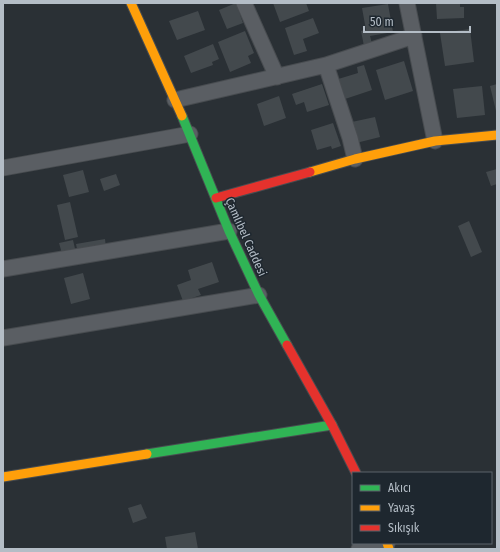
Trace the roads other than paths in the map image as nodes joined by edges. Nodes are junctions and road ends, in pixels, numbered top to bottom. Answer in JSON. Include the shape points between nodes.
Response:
{"nodes":[{"id":1,"x":131,"y":3,"type":"edge"},
{"id":2,"x":244,"y":3,"type":"edge"},
{"id":3,"x":408,"y":3,"type":"edge"},
{"id":4,"x":414,"y":36,"type":"junction"},
{"id":5,"x":326,"y":65,"type":"junction"},
{"id":6,"x":277,"y":77,"type":"junction"},
{"id":7,"x":175,"y":100,"type":"junction"},
{"id":8,"x":190,"y":134,"type":"junction"},
{"id":9,"x":497,"y":135,"type":"edge"},
{"id":10,"x":435,"y":141,"type":"junction"},
{"id":11,"x":355,"y":159,"type":"junction"},
{"id":12,"x":3,"y":168,"type":"edge"},
{"id":13,"x":216,"y":198,"type":"junction"},
{"id":14,"x":229,"y":231,"type":"junction"},
{"id":15,"x":3,"y":269,"type":"edge"},
{"id":16,"x":259,"y":295,"type":"junction"},
{"id":17,"x":3,"y":338,"type":"edge"},
{"id":18,"x":332,"y":425,"type":"junction"},
{"id":19,"x":356,"y":472,"type":"edge"},
{"id":20,"x":3,"y":477,"type":"edge"},
{"id":21,"x":388,"y":546,"type":"edge"},
{"id":22,"x":360,"y":549,"type":"edge"}],
"edges":[{"from":1,"to":7,"type":"street","name":"Çamlıbel Caddesi"},
{"from":2,"to":6,"type":"street"},
{"from":3,"to":4,"type":"street"},
{"from":4,"to":5,"type":"street"},
{"from":4,"to":10,"type":"street"},
{"from":5,"to":6,"type":"street"},
{"from":5,"to":11,"type":"street"},
{"from":6,"to":7,"type":"street"},
{"from":7,"to":8,"type":"street","name":"Çamlıbel Caddesi"},
{"from":8,"to":12,"type":"street"},
{"from":8,"to":13,"type":"street","name":"Çamlıbel Caddesi"},
{"from":9,"to":10,"type":"street"},
{"from":10,"to":11,"type":"street"},
{"from":11,"to":13,"type":"street"},
{"from":13,"to":14,"type":"street","name":"Çamlıbel Caddesi"},
{"from":14,"to":15,"type":"street"},
{"from":14,"to":16,"type":"street","name":"Çamlıbel Caddesi"},
{"from":16,"to":17,"type":"street"},
{"from":16,"to":18,"type":"street","name":"Çamlıbel Caddesi"},
{"from":18,"to":19,"type":"street","name":"Çamlıbel Caddesi"},
{"from":18,"to":20,"type":"street"},
{"from":21,"to":22,"type":"street"}]}
